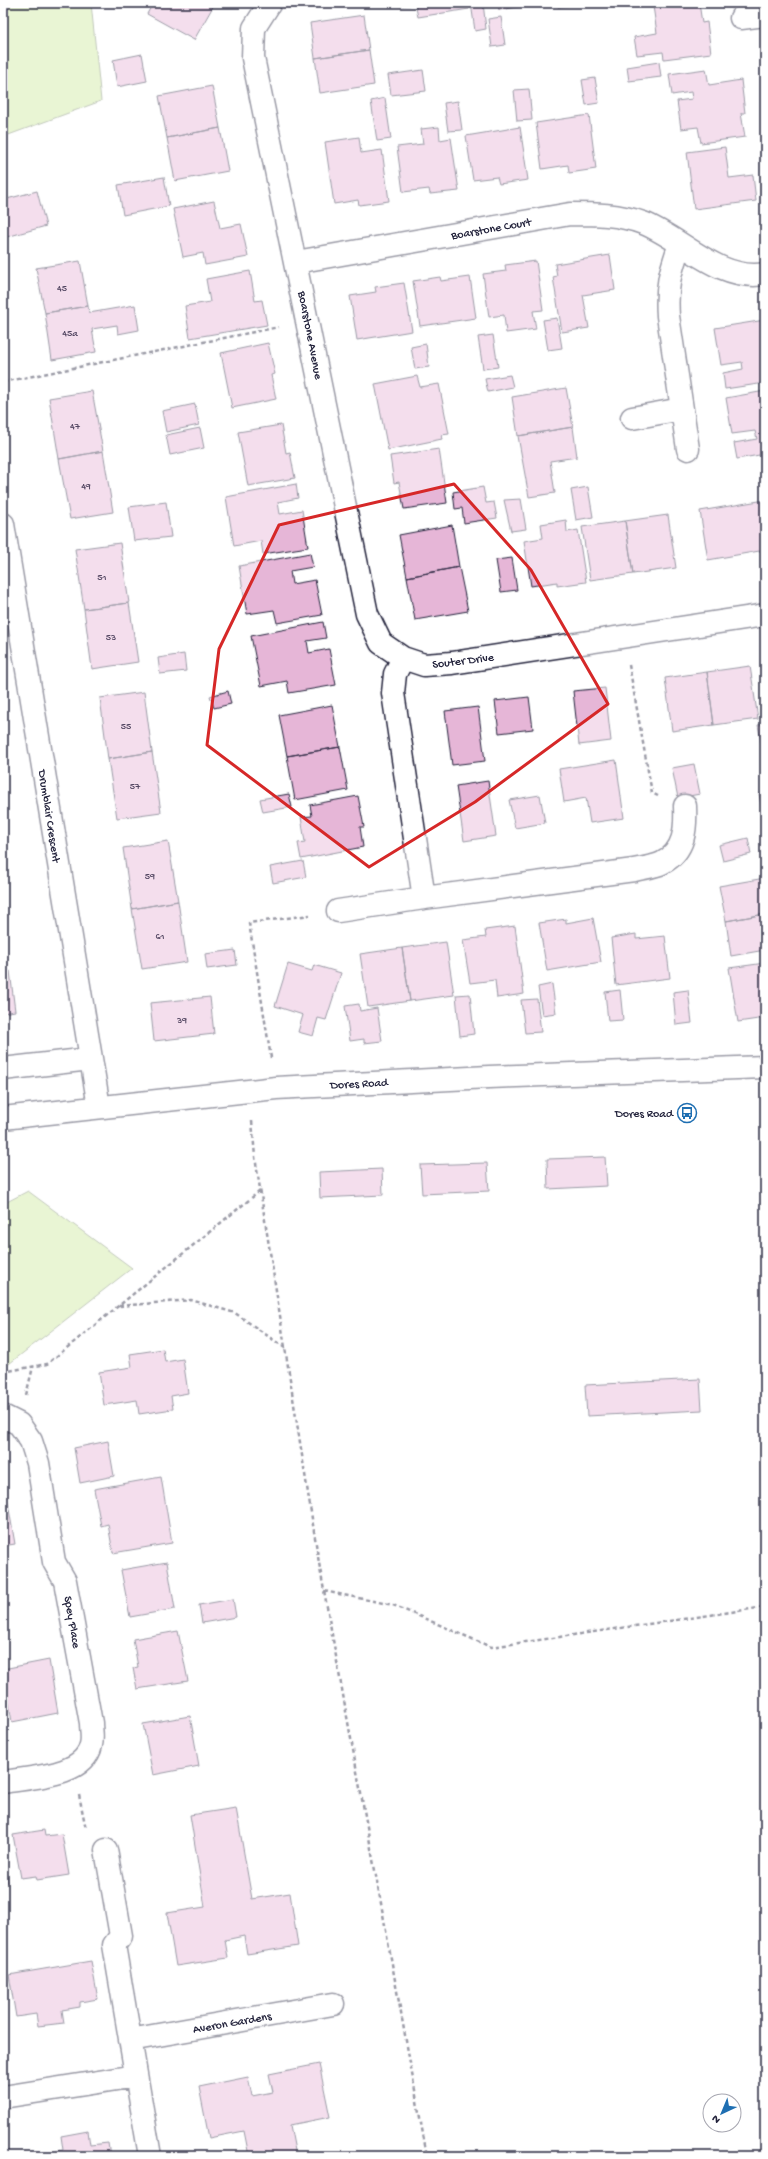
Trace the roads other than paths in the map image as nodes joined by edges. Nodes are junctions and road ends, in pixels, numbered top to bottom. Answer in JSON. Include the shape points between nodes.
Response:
{"nodes":[{"id":1,"x":270,"y":3,"type":"edge"},
{"id":2,"x":765,"y":15,"type":"edge"},
{"id":3,"x":741,"y":18,"type":"dead end"},
{"id":4,"x":680,"y":244,"type":"junction"},
{"id":5,"x":296,"y":262,"type":"junction"},
{"id":6,"x":765,"y":274,"type":"edge"},
{"id":7,"x":682,"y":409,"type":"junction"},
{"id":8,"x":632,"y":418,"type":"dead end"},
{"id":9,"x":688,"y":449,"type":"dead end"},
{"id":10,"x":3,"y":524,"type":"edge"},
{"id":11,"x":765,"y":615,"type":"edge"},
{"id":12,"x":403,"y":658,"type":"junction"},
{"id":13,"x":685,"y":806,"type":"road end"},
{"id":14,"x":424,"y":898,"type":"junction"},
{"id":15,"x":338,"y":911,"type":"road end"},
{"id":16,"x":90,"y":1059,"type":"junction"},
{"id":17,"x":765,"y":1067,"type":"edge"},
{"id":18,"x":3,"y":1069,"type":"edge"},
{"id":19,"x":99,"y":1107,"type":"junction"},
{"id":20,"x":3,"y":1118,"type":"edge"},
{"id":21,"x":3,"y":1416,"type":"edge"},
{"id":22,"x":3,"y":1782,"type":"edge"},
{"id":23,"x":106,"y":1850,"type":"road end"},
{"id":24,"x":334,"y":2004,"type":"dead end"},
{"id":25,"x":130,"y":2040,"type":"junction"},
{"id":26,"x":136,"y":2076,"type":"junction"},
{"id":27,"x":3,"y":2098,"type":"edge"},
{"id":28,"x":150,"y":2156,"type":"edge"}],
"edges":[{"from":1,"to":5,"type":"street","name":"Boarstone Avenue","via":[[254,28],[253,58]]},
{"from":2,"to":3,"type":"street"},
{"from":4,"to":5,"type":"street","name":"Boarstone Court","via":[[644,223],[618,216],[570,214]]},
{"from":4,"to":6,"type":"street","name":"Boarstone Court","via":[[713,263],[738,273]]},
{"from":4,"to":7,"type":"street","via":[[669,276],[667,296]]},
{"from":5,"to":12,"type":"street","name":"Boarstone Avenue","via":[[367,614],[382,643]]},
{"from":7,"to":8,"type":"street"},
{"from":7,"to":9,"type":"street"},
{"from":10,"to":16,"type":"street","name":"Drumblair Crescent"},
{"from":11,"to":12,"type":"street","name":"Souter Drive","via":[[452,663],[424,664]]},
{"from":12,"to":14,"type":"street","via":[[395,674],[393,693]]},
{"from":13,"to":14,"type":"street","via":[[686,828],[679,849],[661,864],[634,870]]},
{"from":14,"to":15,"type":"street"},
{"from":16,"to":18,"type":"street"},
{"from":16,"to":19,"type":"street","name":"Drumblair Crescent"},
{"from":17,"to":19,"type":"street","name":"Dores Road","via":[[489,1076],[276,1088]]},
{"from":19,"to":20,"type":"street","name":"Dores Road"},
{"from":21,"to":22,"type":"street","name":"Spey Place","via":[[19,1424],[31,1441],[38,1463],[54,1562],[65,1581],[91,1723],[91,1744],[85,1759],[74,1767],[56,1773]]},
{"from":23,"to":25,"type":"street","via":[[121,1936],[114,1945]]},
{"from":24,"to":25,"type":"street","name":"Averon Gardens"},
{"from":25,"to":26,"type":"street"},
{"from":26,"to":27,"type":"street"},
{"from":26,"to":28,"type":"street"}]}
